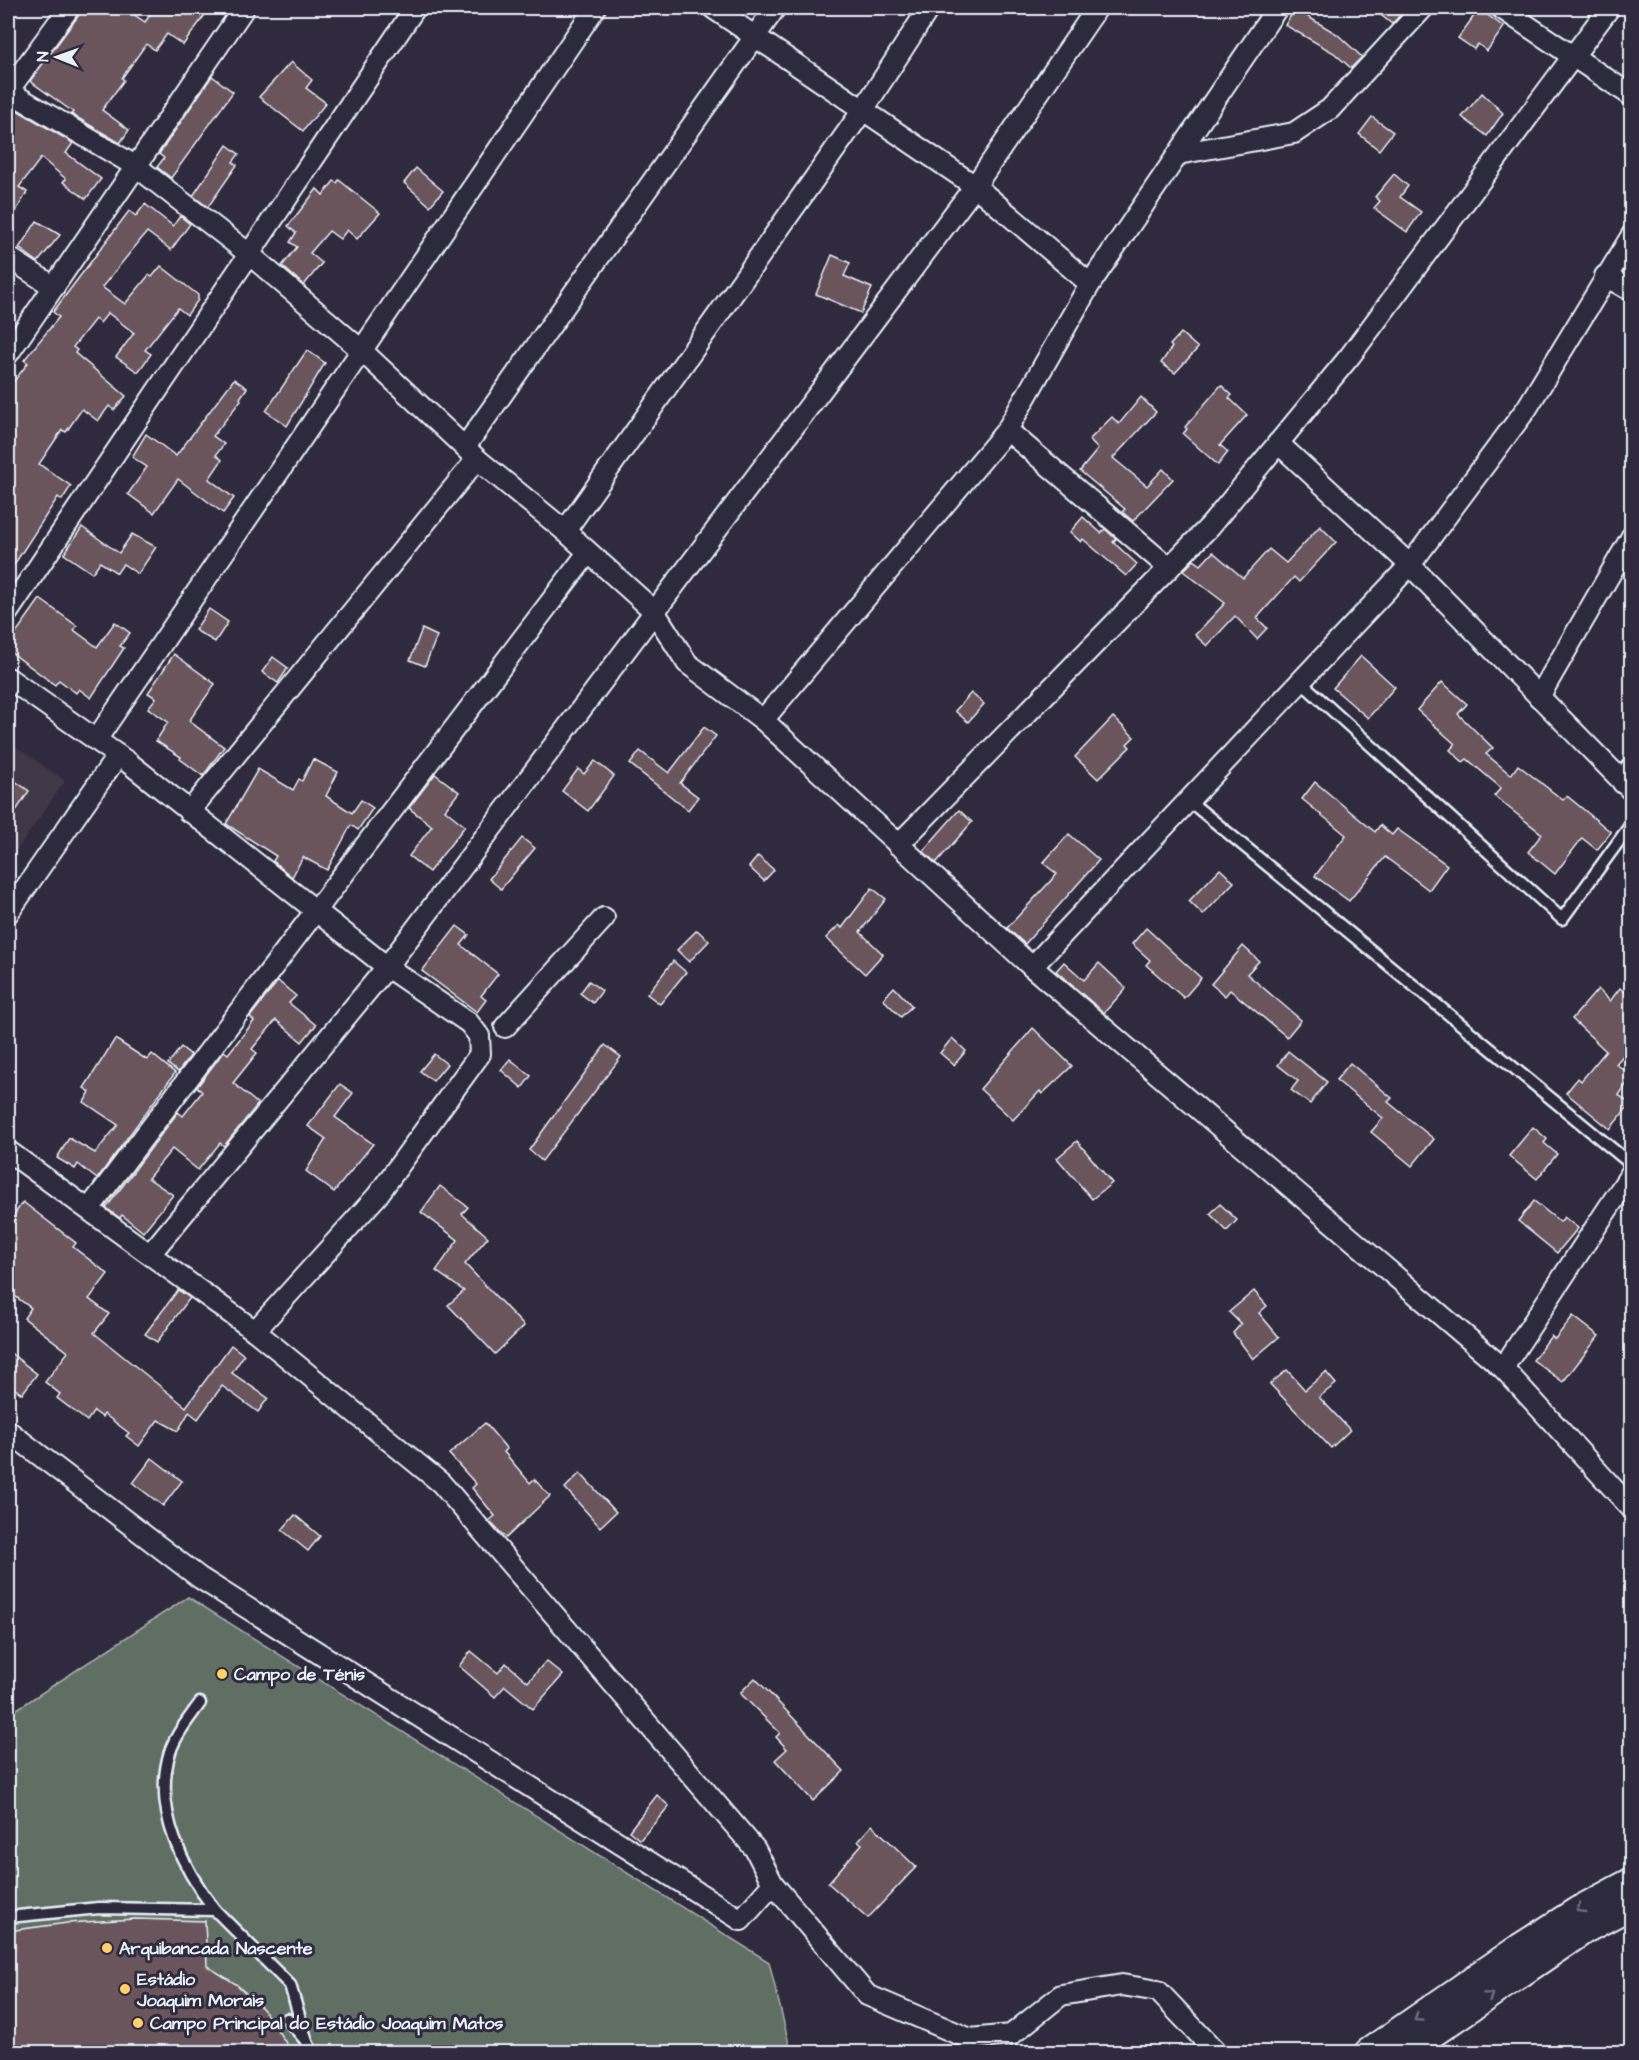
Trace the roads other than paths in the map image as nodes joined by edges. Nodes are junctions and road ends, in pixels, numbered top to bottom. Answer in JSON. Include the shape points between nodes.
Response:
{"nodes":[{"id":1,"x":69,"y":8,"type":"edge"},
{"id":2,"x":244,"y":8,"type":"edge"},
{"id":3,"x":416,"y":8,"type":"edge"},
{"id":4,"x":595,"y":8,"type":"edge"},
{"id":5,"x":713,"y":8,"type":"edge"},
{"id":6,"x":775,"y":8,"type":"edge"},
{"id":7,"x":929,"y":8,"type":"edge"},
{"id":8,"x":1097,"y":8,"type":"edge"},
{"id":9,"x":1277,"y":8,"type":"edge"},
{"id":10,"x":1423,"y":8,"type":"edge"},
{"id":11,"x":1501,"y":8,"type":"edge"},
{"id":12,"x":1609,"y":8,"type":"edge"},
{"id":13,"x":756,"y":37,"type":"junction"},
{"id":14,"x":1574,"y":57,"type":"junction"},
{"id":15,"x":8,"y":91,"type":"edge"},
{"id":16,"x":1632,"y":96,"type":"edge"},
{"id":17,"x":863,"y":110,"type":"junction"},
{"id":18,"x":1178,"y":154,"type":"junction"},
{"id":19,"x":137,"y":167,"type":"junction"},
{"id":20,"x":975,"y":186,"type":"junction"},
{"id":21,"x":1632,"y":235,"type":"edge"},
{"id":22,"x":249,"y":254,"type":"junction"},
{"id":23,"x":8,"y":257,"type":"edge"},
{"id":24,"x":1605,"y":276,"type":"junction"},
{"id":25,"x":1090,"y":284,"type":"junction"},
{"id":26,"x":54,"y":287,"type":"junction"},
{"id":27,"x":1632,"y":291,"type":"edge"},
{"id":28,"x":360,"y":349,"type":"junction"},
{"id":29,"x":8,"y":354,"type":"edge"},
{"id":30,"x":1007,"y":430,"type":"junction"},
{"id":31,"x":1278,"y":443,"type":"junction"},
{"id":32,"x":471,"y":453,"type":"junction"},
{"id":33,"x":565,"y":531,"type":"junction"},
{"id":34,"x":1632,"y":536,"type":"edge"},
{"id":35,"x":587,"y":554,"type":"junction"},
{"id":36,"x":1410,"y":565,"type":"junction"},
{"id":37,"x":1169,"y":568,"type":"junction"},
{"id":38,"x":654,"y":611,"type":"junction"},
{"id":39,"x":8,"y":612,"type":"edge"},
{"id":40,"x":8,"y":678,"type":"edge"},
{"id":41,"x":1300,"y":681,"type":"junction"},
{"id":42,"x":1539,"y":697,"type":"junction"},
{"id":43,"x":763,"y":720,"type":"junction"},
{"id":44,"x":96,"y":740,"type":"junction"},
{"id":45,"x":118,"y":755,"type":"junction"},
{"id":46,"x":1629,"y":780,"type":"edge"},
{"id":47,"x":1188,"y":800,"type":"junction"},
{"id":48,"x":189,"y":812,"type":"junction"},
{"id":49,"x":1632,"y":823,"type":"edge"},
{"id":50,"x":898,"y":845,"type":"junction"},
{"id":51,"x":314,"y":912,"type":"junction"},
{"id":52,"x":8,"y":913,"type":"edge"},
{"id":53,"x":604,"y":918,"type":"dead end"},
{"id":54,"x":387,"y":967,"type":"junction"},
{"id":55,"x":1032,"y":967,"type":"junction"},
{"id":56,"x":505,"y":1027,"type":"dead end"},
{"id":57,"x":8,"y":1151,"type":"edge"},
{"id":58,"x":1632,"y":1165,"type":"edge"},
{"id":59,"x":1632,"y":1172,"type":"edge"},
{"id":60,"x":89,"y":1209,"type":"junction"},
{"id":61,"x":151,"y":1253,"type":"junction"},
{"id":62,"x":255,"y":1331,"type":"junction"},
{"id":63,"x":1503,"y":1368,"type":"junction"},
{"id":64,"x":8,"y":1431,"type":"edge"},
{"id":65,"x":1632,"y":1509,"type":"edge"},
{"id":66,"x":200,"y":1703,"type":"dead end"},
{"id":67,"x":1632,"y":1881,"type":"edge"},
{"id":68,"x":773,"y":1884,"type":"junction"},
{"id":69,"x":1632,"y":1905,"type":"edge"},
{"id":70,"x":215,"y":1910,"type":"junction"},
{"id":71,"x":8,"y":1917,"type":"edge"},
{"id":72,"x":287,"y":2019,"type":"dead end"},
{"id":73,"x":307,"y":2042,"type":"junction"},
{"id":74,"x":312,"y":2052,"type":"edge"},
{"id":75,"x":1216,"y":2052,"type":"edge"},
{"id":76,"x":1368,"y":2052,"type":"edge"},
{"id":77,"x":1406,"y":2052,"type":"edge"}],
"edges":[{"from":1,"to":15,"type":"street"},
{"from":2,"to":19,"type":"street"},
{"from":3,"to":22,"type":"street"},
{"from":4,"to":28,"type":"street"},
{"from":5,"to":13,"type":"street"},
{"from":6,"to":13,"type":"street"},
{"from":7,"to":17,"type":"street"},
{"from":8,"to":20,"type":"street"},
{"from":9,"to":18,"type":"street"},
{"from":10,"to":18,"type":"street","via":[[1330,109],[1294,133]]},
{"from":11,"to":14,"type":"street"},
{"from":12,"to":14,"type":"street"},
{"from":13,"to":17,"type":"street"},
{"from":13,"to":32,"type":"street"},
{"from":14,"to":16,"type":"street"},
{"from":14,"to":31,"type":"street","via":[[1350,356]]},
{"from":15,"to":19,"type":"street"},
{"from":17,"to":20,"type":"street"},
{"from":17,"to":33,"type":"street"},
{"from":18,"to":25,"type":"street"},
{"from":19,"to":22,"type":"street"},
{"from":19,"to":26,"type":"street"},
{"from":20,"to":25,"type":"street"},
{"from":20,"to":38,"type":"street"},
{"from":21,"to":24,"type":"street"},
{"from":22,"to":28,"type":"street"},
{"from":22,"to":39,"type":"street"},
{"from":23,"to":26,"type":"street"},
{"from":24,"to":27,"type":"street"},
{"from":24,"to":36,"type":"street","via":[[1527,408]]},
{"from":25,"to":30,"type":"street"},
{"from":26,"to":29,"type":"street"},
{"from":28,"to":32,"type":"street"},
{"from":28,"to":44,"type":"street"},
{"from":30,"to":37,"type":"street"},
{"from":30,"to":43,"type":"street"},
{"from":31,"to":36,"type":"street"},
{"from":31,"to":37,"type":"street","via":[[1210,526]]},
{"from":32,"to":33,"type":"street"},
{"from":32,"to":48,"type":"street"},
{"from":33,"to":35,"type":"street"},
{"from":34,"to":42,"type":"street"},
{"from":35,"to":38,"type":"street"},
{"from":35,"to":51,"type":"street"},
{"from":36,"to":41,"type":"street"},
{"from":36,"to":42,"type":"street"},
{"from":37,"to":50,"type":"street"},
{"from":38,"to":43,"type":"street","via":[[687,663]]},
{"from":38,"to":54,"type":"street"},
{"from":40,"to":44,"type":"street"},
{"from":41,"to":47,"type":"street"},
{"from":41,"to":49,"type":"lane","via":[[1562,919]]},
{"from":42,"to":46,"type":"street"},
{"from":43,"to":50,"type":"street"},
{"from":44,"to":45,"type":"street"},
{"from":45,"to":48,"type":"street"},
{"from":45,"to":52,"type":"street"},
{"from":47,"to":55,"type":"street"},
{"from":47,"to":58,"type":"lane"},
{"from":48,"to":51,"type":"street"},
{"from":50,"to":55,"type":"street"},
{"from":51,"to":54,"type":"street"},
{"from":51,"to":60,"type":"street"},
{"from":53,"to":56,"type":"street"},
{"from":54,"to":61,"type":"street"},
{"from":54,"to":62,"type":"street","via":[[470,1023],[479,1036],[480,1054],[377,1196]]},
{"from":55,"to":63,"type":"street"},
{"from":57,"to":60,"type":"street"},
{"from":59,"to":63,"type":"street"},
{"from":60,"to":61,"type":"street"},
{"from":61,"to":62,"type":"street"},
{"from":62,"to":68,"type":"street","via":[[441,1483],[755,1849]]},
{"from":63,"to":65,"type":"street"},
{"from":64,"to":68,"type":"street","via":[[200,1578],[741,1920]]},
{"from":66,"to":70,"type":"lane","via":[[178,1734],[168,1759],[164,1792],[181,1856]]},
{"from":67,"to":76,"type":"street","one_way":true,"via":[[1520,1947]]},
{"from":68,"to":75,"type":"street","via":[[867,1995],[970,2039],[1011,2035],[1061,1995],[1122,1985],[1158,1991]]},
{"from":77,"to":69,"type":"street","one_way":true,"via":[[1585,1930]]},
{"from":70,"to":71,"type":"lane","via":[[99,1908]]},
{"from":70,"to":73,"type":"lane","via":[[290,1985]]},
{"from":72,"to":73,"type":"lane"},
{"from":73,"to":74,"type":"lane"}]}
